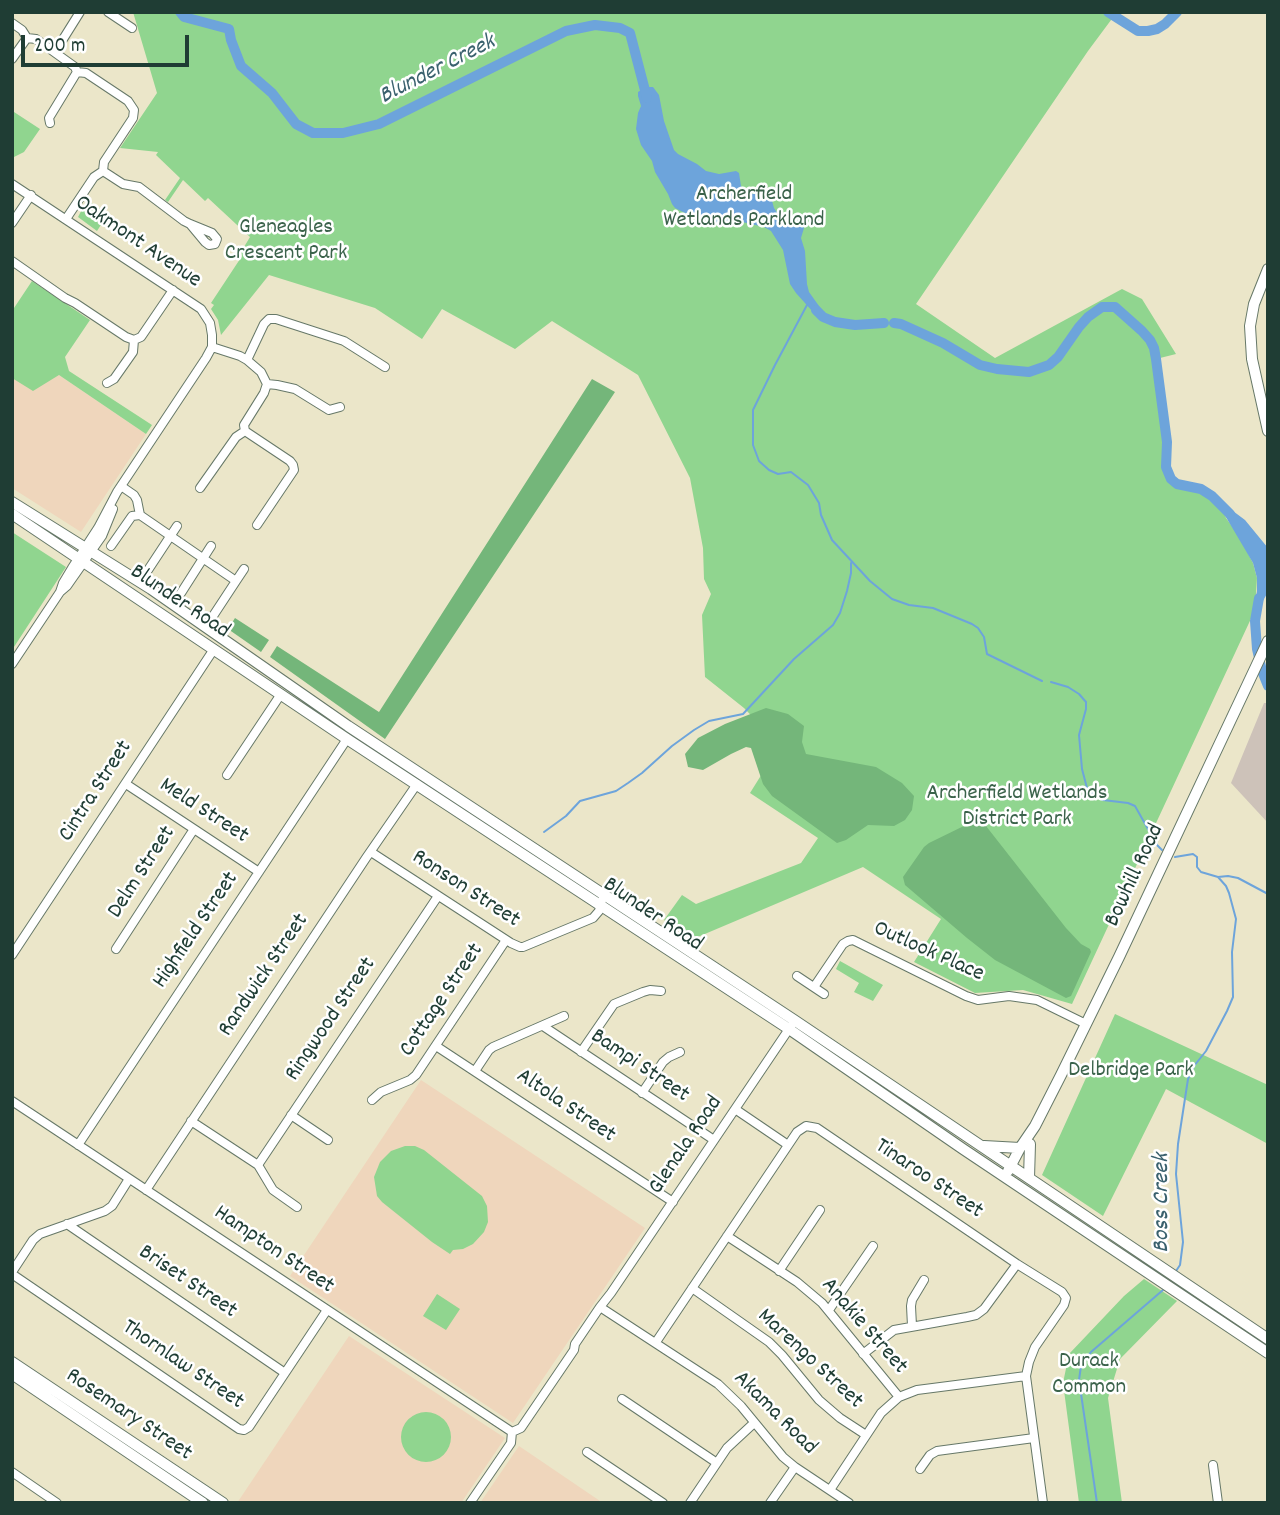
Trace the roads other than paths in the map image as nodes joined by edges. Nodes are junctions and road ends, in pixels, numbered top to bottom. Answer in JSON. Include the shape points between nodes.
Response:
{"nodes":[{"id":1,"x":80,"y":12,"type":"edge"},
{"id":2,"x":108,"y":12,"type":"edge"},
{"id":3,"x":121,"y":16,"type":"edge"},
{"id":4,"x":12,"y":23,"type":"edge"},
{"id":5,"x":132,"y":27,"type":"dead end"},
{"id":6,"x":27,"y":37,"type":"junction"},
{"id":7,"x":55,"y":52,"type":"junction"},
{"id":8,"x":12,"y":59,"type":"edge"},
{"id":9,"x":77,"y":72,"type":"junction"},
{"id":10,"x":50,"y":123,"type":"dead end"},
{"id":11,"x":103,"y":171,"type":"junction"},
{"id":12,"x":12,"y":184,"type":"edge"},
{"id":13,"x":31,"y":195,"type":"junction"},
{"id":14,"x":66,"y":219,"type":"junction"},
{"id":15,"x":12,"y":223,"type":"edge"},
{"id":16,"x":190,"y":224,"type":"dead end"},
{"id":17,"x":12,"y":261,"type":"edge"},
{"id":18,"x":1268,"y":269,"type":"edge"},
{"id":19,"x":173,"y":290,"type":"junction"},
{"id":20,"x":134,"y":341,"type":"junction"},
{"id":21,"x":212,"y":347,"type":"junction"},
{"id":22,"x":247,"y":360,"type":"junction"},
{"id":23,"x":385,"y":367,"type":"dead end"},
{"id":24,"x":107,"y":383,"type":"dead end"},
{"id":25,"x":267,"y":384,"type":"junction"},
{"id":26,"x":340,"y":407,"type":"dead end"},
{"id":27,"x":329,"y":410,"type":"junction"},
{"id":28,"x":333,"y":419,"type":"dead end"},
{"id":29,"x":1268,"y":431,"type":"edge"},
{"id":30,"x":245,"y":432,"type":"junction"},
{"id":31,"x":200,"y":488,"type":"dead end"},
{"id":32,"x":119,"y":489,"type":"junction"},
{"id":33,"x":12,"y":502,"type":"edge"},
{"id":34,"x":12,"y":514,"type":"edge"},
{"id":35,"x":139,"y":515,"type":"junction"},
{"id":36,"x":257,"y":525,"type":"dead end"},
{"id":37,"x":177,"y":526,"type":"dead end"},
{"id":38,"x":170,"y":536,"type":"junction"},
{"id":39,"x":111,"y":546,"type":"dead end"},
{"id":40,"x":211,"y":546,"type":"dead end"},
{"id":41,"x":87,"y":550,"type":"junction"},
{"id":42,"x":203,"y":559,"type":"junction"},
{"id":43,"x":81,"y":560,"type":"junction"},
{"id":44,"x":244,"y":569,"type":"dead end"},
{"id":45,"x":148,"y":570,"type":"dead end"},
{"id":46,"x":236,"y":581,"type":"junction"},
{"id":47,"x":181,"y":593,"type":"dead end"},
{"id":48,"x":213,"y":616,"type":"dead end"},
{"id":49,"x":1267,"y":643,"type":"edge"},
{"id":50,"x":215,"y":649,"type":"junction"},
{"id":51,"x":12,"y":664,"type":"edge"},
{"id":52,"x":281,"y":694,"type":"junction"},
{"id":53,"x":347,"y":739,"type":"junction"},
{"id":54,"x":227,"y":775,"type":"dead end"},
{"id":55,"x":126,"y":784,"type":"junction"},
{"id":56,"x":417,"y":784,"type":"junction"},
{"id":57,"x":194,"y":829,"type":"junction"},
{"id":58,"x":372,"y":852,"type":"junction"},
{"id":59,"x":259,"y":872,"type":"junction"},
{"id":60,"x":603,"y":894,"type":"junction"},
{"id":61,"x":439,"y":896,"type":"junction"},
{"id":62,"x":601,"y":905,"type":"junction"},
{"id":63,"x":113,"y":930,"type":"dead end"},
{"id":64,"x":124,"y":937,"type":"junction"},
{"id":65,"x":506,"y":940,"type":"junction"},
{"id":66,"x":116,"y":949,"type":"dead end"},
{"id":67,"x":12,"y":955,"type":"edge"},
{"id":68,"x":797,"y":976,"type":"dead end"},
{"id":69,"x":814,"y":987,"type":"junction"},
{"id":70,"x":662,"y":991,"type":"dead end"},
{"id":71,"x":824,"y":994,"type":"dead end"},
{"id":72,"x":564,"y":1016,"type":"dead end"},
{"id":73,"x":1086,"y":1024,"type":"junction"},
{"id":74,"x":791,"y":1025,"type":"junction"},
{"id":75,"x":543,"y":1026,"type":"junction"},
{"id":76,"x":436,"y":1046,"type":"junction"},
{"id":77,"x":581,"y":1052,"type":"junction"},
{"id":78,"x":680,"y":1052,"type":"dead end"},
{"id":79,"x":475,"y":1071,"type":"junction"},
{"id":80,"x":642,"y":1093,"type":"junction"},
{"id":81,"x":372,"y":1100,"type":"dead end"},
{"id":82,"x":12,"y":1101,"type":"edge"},
{"id":83,"x":735,"y":1109,"type":"junction"},
{"id":84,"x":291,"y":1115,"type":"junction"},
{"id":85,"x":191,"y":1121,"type":"junction"},
{"id":86,"x":328,"y":1140,"type":"dead end"},
{"id":87,"x":714,"y":1140,"type":"junction"},
{"id":88,"x":78,"y":1145,"type":"junction"},
{"id":89,"x":788,"y":1145,"type":"junction"},
{"id":90,"x":980,"y":1145,"type":"junction"},
{"id":91,"x":1025,"y":1146,"type":"junction"},
{"id":92,"x":258,"y":1165,"type":"junction"},
{"id":93,"x":1013,"y":1167,"type":"junction"},
{"id":94,"x":1006,"y":1177,"type":"junction"},
{"id":95,"x":1030,"y":1178,"type":"junction"},
{"id":96,"x":130,"y":1179,"type":"junction"},
{"id":97,"x":146,"y":1190,"type":"junction"},
{"id":98,"x":673,"y":1202,"type":"junction"},
{"id":99,"x":297,"y":1207,"type":"dead end"},
{"id":100,"x":820,"y":1210,"type":"dead end"},
{"id":101,"x":66,"y":1224,"type":"junction"},
{"id":102,"x":727,"y":1236,"type":"junction"},
{"id":103,"x":873,"y":1246,"type":"dead end"},
{"id":104,"x":1017,"y":1264,"type":"junction"},
{"id":105,"x":779,"y":1271,"type":"junction"},
{"id":106,"x":12,"y":1273,"type":"edge"},
{"id":107,"x":924,"y":1280,"type":"dead end"},
{"id":108,"x":692,"y":1288,"type":"junction"},
{"id":109,"x":602,"y":1308,"type":"junction"},
{"id":110,"x":327,"y":1310,"type":"junction"},
{"id":111,"x":829,"y":1310,"type":"junction"},
{"id":112,"x":912,"y":1326,"type":"junction"},
{"id":113,"x":1251,"y":1327,"type":"junction"},
{"id":114,"x":1268,"y":1332,"type":"edge"},
{"id":115,"x":1268,"y":1339,"type":"edge"},
{"id":116,"x":656,"y":1342,"type":"junction"},
{"id":117,"x":1268,"y":1353,"type":"edge"},
{"id":118,"x":863,"y":1354,"type":"junction"},
{"id":119,"x":15,"y":1373,"type":"edge"},
{"id":120,"x":285,"y":1373,"type":"junction"},
{"id":121,"x":1026,"y":1376,"type":"junction"},
{"id":122,"x":899,"y":1397,"type":"junction"},
{"id":123,"x":622,"y":1399,"type":"dead end"},
{"id":124,"x":754,"y":1423,"type":"junction"},
{"id":125,"x":512,"y":1432,"type":"junction"},
{"id":126,"x":866,"y":1436,"type":"junction"},
{"id":127,"x":1034,"y":1438,"type":"junction"},
{"id":128,"x":587,"y":1452,"type":"dead end"},
{"id":129,"x":717,"y":1463,"type":"junction"},
{"id":130,"x":1213,"y":1465,"type":"dead end"},
{"id":131,"x":795,"y":1467,"type":"junction"},
{"id":132,"x":920,"y":1469,"type":"dead end"},
{"id":133,"x":12,"y":1472,"type":"edge"},
{"id":134,"x":830,"y":1490,"type":"junction"},
{"id":135,"x":46,"y":1499,"type":"edge"},
{"id":136,"x":190,"y":1499,"type":"edge"},
{"id":137,"x":57,"y":1503,"type":"edge"},
{"id":138,"x":203,"y":1503,"type":"edge"},
{"id":139,"x":223,"y":1503,"type":"edge"},
{"id":140,"x":470,"y":1503,"type":"edge"},
{"id":141,"x":663,"y":1503,"type":"edge"},
{"id":142,"x":690,"y":1503,"type":"edge"},
{"id":143,"x":770,"y":1503,"type":"edge"},
{"id":144,"x":849,"y":1503,"type":"edge"},
{"id":145,"x":1043,"y":1503,"type":"edge"},
{"id":146,"x":1218,"y":1503,"type":"edge"}],
"edges":[{"from":1,"to":7,"type":"street"},
{"from":2,"to":3,"type":"street"},
{"from":3,"to":5,"type":"street"},
{"from":4,"to":6,"type":"street"},
{"from":6,"to":7,"type":"street"},
{"from":6,"to":8,"type":"street"},
{"from":7,"to":9,"type":"street"},
{"from":9,"to":10,"type":"street"},
{"from":9,"to":11,"type":"street","via":[[86,73],[128,101],[134,110]]},
{"from":11,"to":14,"type":"street"},
{"from":11,"to":16,"type":"street","via":[[123,184],[139,187]]},
{"from":12,"to":13,"type":"street","name":"Oakmont Avenue"},
{"from":13,"to":14,"type":"street","name":"Oakmont Avenue"},
{"from":13,"to":15,"type":"street"},
{"from":14,"to":19,"type":"street","name":"Oakmont Avenue"},
{"from":17,"to":20,"type":"street"},
{"from":18,"to":29,"type":"main road","via":[[1250,326],[1252,359]]},
{"from":19,"to":20,"type":"street"},
{"from":19,"to":21,"type":"street","name":"Oakmont Avenue","via":[[201,309],[210,323]]},
{"from":20,"to":24,"type":"street","via":[[133,352]]},
{"from":21,"to":22,"type":"street"},
{"from":21,"to":32,"type":"street"},
{"from":22,"to":23,"type":"street","via":[[264,324],[276,319],[344,341]]},
{"from":22,"to":25,"type":"street"},
{"from":25,"to":27,"type":"street","via":[[295,389]]},
{"from":25,"to":30,"type":"street","via":[[244,425]]},
{"from":26,"to":27,"type":"street"},
{"from":27,"to":28,"type":"street"},
{"from":30,"to":31,"type":"street","via":[[236,437]]},
{"from":30,"to":36,"type":"street","via":[[290,461],[294,470]]},
{"from":32,"to":35,"type":"street","via":[[134,495]]},
{"from":32,"to":41,"type":"street"},
{"from":33,"to":41,"type":"main road","name":"Blunder Road"},
{"from":34,"to":43,"type":"main road","name":"Blunder Road"},
{"from":35,"to":38,"type":"street"},
{"from":35,"to":39,"type":"street","via":[[132,516]]},
{"from":37,"to":38,"type":"street"},
{"from":38,"to":42,"type":"street"},
{"from":38,"to":45,"type":"street"},
{"from":40,"to":42,"type":"street"},
{"from":41,"to":43,"type":"street"},
{"from":41,"to":60,"type":"main road","name":"Blunder Road"},
{"from":42,"to":46,"type":"street"},
{"from":42,"to":47,"type":"street"},
{"from":43,"to":50,"type":"main road","name":"Blunder Road"},
{"from":43,"to":51,"type":"street"},
{"from":44,"to":46,"type":"street"},
{"from":46,"to":48,"type":"street"},
{"from":49,"to":73,"type":"main road","name":"Bowhill Road"},
{"from":50,"to":52,"type":"main road","name":"Blunder Road"},
{"from":50,"to":55,"type":"street","name":"Cintra Street"},
{"from":52,"to":53,"type":"main road","name":"Blunder Road"},
{"from":52,"to":54,"type":"street"},
{"from":53,"to":56,"type":"main road","name":"Blunder Road"},
{"from":53,"to":59,"type":"street","name":"Highfield Street"},
{"from":55,"to":57,"type":"street","name":"Meld Street"},
{"from":55,"to":67,"type":"street","name":"Cintra Street"},
{"from":56,"to":58,"type":"street","name":"Randwick Street"},
{"from":56,"to":62,"type":"main road","name":"Blunder Road"},
{"from":57,"to":59,"type":"street","name":"Meld Street"},
{"from":57,"to":64,"type":"street","name":"Delm Street"},
{"from":58,"to":61,"type":"street","name":"Ronson Street"},
{"from":58,"to":85,"type":"street","name":"Randwick Street"},
{"from":59,"to":88,"type":"street","name":"Highfield Street"},
{"from":60,"to":62,"type":"street"},
{"from":60,"to":74,"type":"main road","name":"Blunder Road"},
{"from":61,"to":65,"type":"street","name":"Ronson Street"},
{"from":61,"to":84,"type":"street","name":"Ringwood Street"},
{"from":62,"to":65,"type":"street","name":"Ronson Street","via":[[593,918],[523,947]]},
{"from":62,"to":74,"type":"main road","name":"Blunder Road"},
{"from":63,"to":64,"type":"street","name":"Delm Street"},
{"from":64,"to":66,"type":"street","name":"Delm Street"},
{"from":65,"to":76,"type":"street","name":"Cottage Street"},
{"from":68,"to":69,"type":"street"},
{"from":69,"to":71,"type":"street"},
{"from":69,"to":73,"type":"street","name":"Outlook Place","via":[[843,944],[853,940],[966,996],[1037,1000]]},
{"from":70,"to":77,"type":"street","via":[[643,992],[614,1004]]},
{"from":72,"to":75,"type":"street"},
{"from":73,"to":91,"type":"main road","name":"Bowhill Road"},
{"from":74,"to":83,"type":"street","name":"Glenala Road"},
{"from":74,"to":90,"type":"main road","name":"Blunder Road"},
{"from":74,"to":94,"type":"main road","name":"Blunder Road"},
{"from":75,"to":77,"type":"street","name":"Bampi Street"},
{"from":75,"to":79,"type":"street","via":[[493,1047]]},
{"from":76,"to":79,"type":"street","name":"Altola Street"},
{"from":76,"to":81,"type":"street","name":"Cottage Street","via":[[416,1075]]},
{"from":77,"to":80,"type":"street","name":"Bampi Street"},
{"from":78,"to":80,"type":"street","via":[[663,1062]]},
{"from":79,"to":98,"type":"street","name":"Altola Street"},
{"from":80,"to":87,"type":"street","name":"Bampi Street"},
{"from":82,"to":88,"type":"street","name":"Hampton Street"},
{"from":83,"to":87,"type":"street","name":"Glenala Road"},
{"from":83,"to":89,"type":"street"},
{"from":84,"to":86,"type":"street"},
{"from":84,"to":92,"type":"street","name":"Ringwood Street"},
{"from":85,"to":92,"type":"street"},
{"from":85,"to":97,"type":"street","name":"Randwick Street"},
{"from":87,"to":98,"type":"street","name":"Glenala Road"},
{"from":88,"to":96,"type":"street","name":"Hampton Street"},
{"from":89,"to":102,"type":"street","name":"Tinaroo Street"},
{"from":89,"to":104,"type":"street","name":"Tinaroo Street","via":[[801,1128],[817,1128]]},
{"from":90,"to":91,"type":"main road"},
{"from":90,"to":93,"type":"main road","name":"Blunder Road"},
{"from":91,"to":93,"type":"main road","name":"Bowhill Road"},
{"from":91,"to":95,"type":"main road"},
{"from":92,"to":99,"type":"street","via":[[272,1190]]},
{"from":93,"to":94,"type":"main road","name":"Bowhill Road"},
{"from":93,"to":95,"type":"main road","name":"Blunder Road"},
{"from":94,"to":117,"type":"main road","name":"Blunder Road"},
{"from":95,"to":113,"type":"main road","name":"Blunder Road"},
{"from":96,"to":97,"type":"street","name":"Hampton Street"},
{"from":96,"to":101,"type":"street","via":[[112,1206]]},
{"from":97,"to":110,"type":"street","name":"Hampton Street"},
{"from":98,"to":109,"type":"street","name":"Glenala Road"},
{"from":100,"to":105,"type":"street"},
{"from":101,"to":106,"type":"street","via":[[33,1240]]},
{"from":101,"to":120,"type":"street","name":"Briset Street"},
{"from":102,"to":105,"type":"street","name":"Anakie Street"},
{"from":102,"to":108,"type":"street","name":"Tinaroo Street"},
{"from":103,"to":111,"type":"street"},
{"from":104,"to":112,"type":"street","via":[[976,1315]]},
{"from":104,"to":121,"type":"street","name":"Tinaroo Street","via":[[1066,1298],[1035,1347]]},
{"from":105,"to":111,"type":"street","name":"Anakie Street"},
{"from":106,"to":120,"type":"street","name":"Thornlaw Street","via":[[239,1429],[249,1427]]},
{"from":107,"to":112,"type":"street","via":[[912,1300]]},
{"from":108,"to":116,"type":"street","name":"Tinaroo Street"},
{"from":108,"to":126,"type":"street","name":"Marengo Street","via":[[769,1342],[828,1409]]},
{"from":109,"to":116,"type":"street","name":"Akama Road"},
{"from":109,"to":125,"type":"street","name":"Glenala Road","via":[[521,1427]]},
{"from":110,"to":120,"type":"street","name":"Thornlaw Street"},
{"from":110,"to":125,"type":"street","name":"Hampton Street"},
{"from":111,"to":118,"type":"street","name":"Anakie Street"},
{"from":112,"to":118,"type":"street","via":[[894,1330]]},
{"from":113,"to":114,"type":"street"},
{"from":113,"to":115,"type":"main road","name":"Blunder Road"},
{"from":116,"to":124,"type":"street","name":"Akama Road","via":[[718,1384]]},
{"from":118,"to":122,"type":"street","name":"Anakie Street"},
{"from":119,"to":136,"type":"main road","name":"Rosemary Street"},
{"from":119,"to":139,"type":"main road","name":"Rosemary Street"},
{"from":121,"to":122,"type":"street","via":[[917,1390]]},
{"from":121,"to":127,"type":"street","name":"Tinaroo Street"},
{"from":122,"to":126,"type":"street"},
{"from":123,"to":129,"type":"street"},
{"from":124,"to":129,"type":"street"},
{"from":124,"to":131,"type":"street","name":"Akama Road"},
{"from":125,"to":140,"type":"street","name":"Glenala Road","via":[[510,1443]]},
{"from":126,"to":134,"type":"street"},
{"from":127,"to":132,"type":"street","via":[[937,1451]]},
{"from":127,"to":145,"type":"street","name":"Tinaroo Street"},
{"from":128,"to":141,"type":"street"},
{"from":129,"to":142,"type":"street"},
{"from":130,"to":146,"type":"street"},
{"from":131,"to":134,"type":"street","name":"Akama Road"},
{"from":131,"to":143,"type":"street"},
{"from":133,"to":135,"type":"street"},
{"from":134,"to":144,"type":"street","name":"Akama Road"},
{"from":135,"to":137,"type":"street"},
{"from":136,"to":138,"type":"main road","name":"Rosemary Street"}]}
